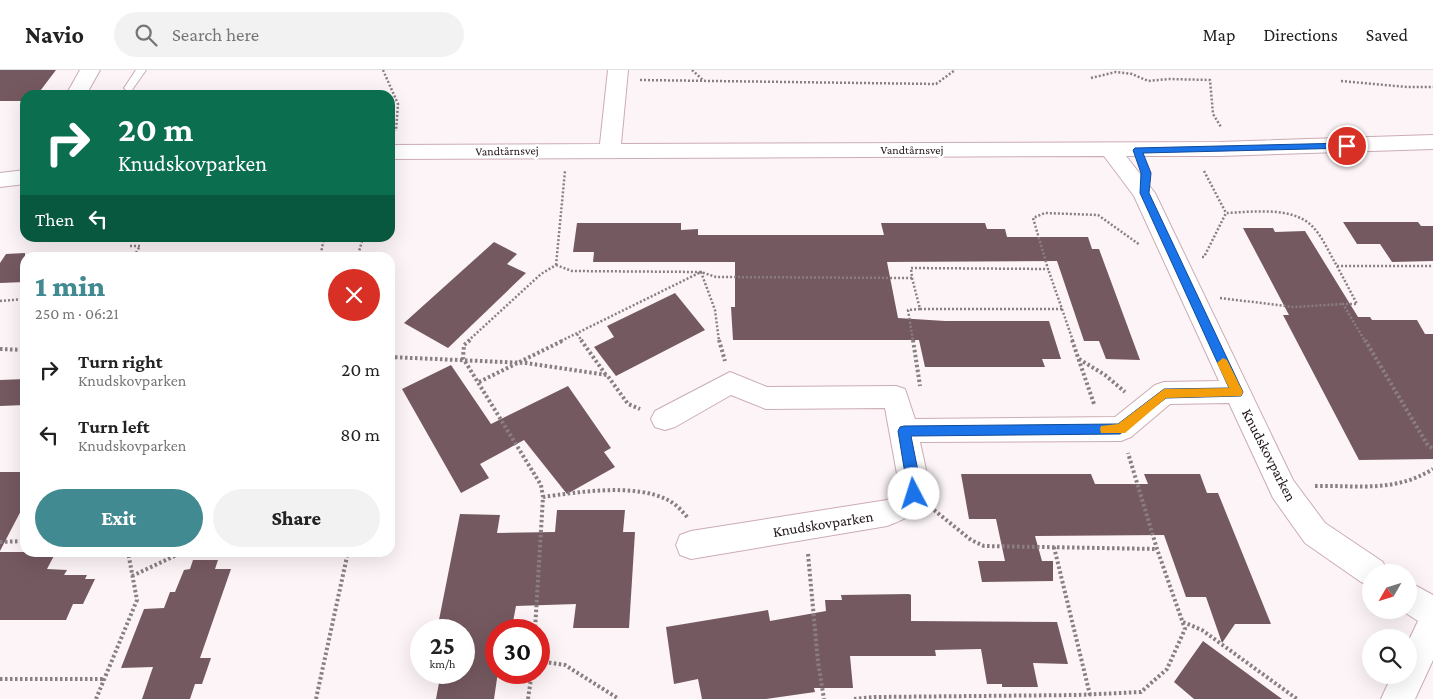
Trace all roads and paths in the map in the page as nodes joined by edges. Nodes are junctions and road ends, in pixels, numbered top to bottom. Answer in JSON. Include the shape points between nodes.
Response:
{"nodes":[{"id":1,"x":90,"y":70,"type":"edge"},
{"id":2,"x":141,"y":70,"type":"edge"},
{"id":3,"x":383,"y":70,"type":"edge"},
{"id":4,"x":692,"y":70,"type":"edge"},
{"id":5,"x":955,"y":70,"type":"edge"},
{"id":6,"x":618,"y":75,"type":"edge"},
{"id":7,"x":1091,"y":78,"type":"dead end"},
{"id":8,"x":704,"y":81,"type":"junction"},
{"id":9,"x":1341,"y":81,"type":"dead end"},
{"id":10,"x":1433,"y":87,"type":"edge"},
{"id":11,"x":128,"y":88,"type":"dead end"},
{"id":12,"x":79,"y":90,"type":"edge"},
{"id":13,"x":392,"y":90,"type":"edge"},
{"id":14,"x":395,"y":97,"type":"edge"},
{"id":15,"x":396,"y":132,"type":"dead end"},
{"id":16,"x":1433,"y":142,"type":"edge"},
{"id":17,"x":1227,"y":149,"type":"junction"},
{"id":18,"x":610,"y":150,"type":"junction"},
{"id":19,"x":1110,"y":150,"type":"junction"},
{"id":20,"x":1138,"y":150,"type":"junction"},
{"id":21,"x":567,"y":151,"type":"junction"},
{"id":22,"x":395,"y":152,"type":"edge"},
{"id":23,"x":20,"y":178,"type":"edge"},
{"id":24,"x":0,"y":180,"type":"edge"},
{"id":25,"x":1144,"y":193,"type":"junction"},
{"id":26,"x":1226,"y":213,"type":"junction"},
{"id":27,"x":130,"y":246,"type":"dead end"},
{"id":28,"x":136,"y":252,"type":"edge"},
{"id":29,"x":1174,"y":259,"type":"junction"},
{"id":30,"x":556,"y":265,"type":"junction"},
{"id":31,"x":1337,"y":266,"type":"junction"},
{"id":32,"x":1433,"y":266,"type":"edge"},
{"id":33,"x":1048,"y":269,"type":"junction"},
{"id":34,"x":702,"y":272,"type":"junction"},
{"id":35,"x":912,"y":278,"type":"junction"},
{"id":36,"x":1193,"y":298,"type":"junction"},
{"id":37,"x":20,"y":299,"type":"edge"},
{"id":38,"x":0,"y":301,"type":"edge"},
{"id":39,"x":1343,"y":304,"type":"junction"},
{"id":40,"x":920,"y":309,"type":"junction"},
{"id":41,"x":1062,"y":309,"type":"junction"},
{"id":42,"x":577,"y":334,"type":"junction"},
{"id":43,"x":0,"y":349,"type":"edge"},
{"id":44,"x":20,"y":350,"type":"edge"},
{"id":45,"x":395,"y":357,"type":"edge"},
{"id":46,"x":463,"y":358,"type":"junction"},
{"id":47,"x":1079,"y":358,"type":"junction"},
{"id":48,"x":522,"y":362,"type":"junction"},
{"id":49,"x":606,"y":376,"type":"junction"},
{"id":50,"x":479,"y":382,"type":"junction"},
{"id":51,"x":730,"y":383,"type":"junction"},
{"id":52,"x":1237,"y":392,"type":"junction"},
{"id":53,"x":896,"y":397,"type":"junction"},
{"id":54,"x":1144,"y":409,"type":"junction"},
{"id":55,"x":665,"y":419,"type":"joint"},
{"id":56,"x":1079,"y":429,"type":"junction"},
{"id":57,"x":1120,"y":429,"type":"junction"},
{"id":58,"x":904,"y":431,"type":"junction"},
{"id":59,"x":1433,"y":449,"type":"edge"},
{"id":60,"x":1433,"y":469,"type":"edge"},
{"id":61,"x":1282,"y":487,"type":"junction"},
{"id":62,"x":914,"y":494,"type":"junction"},
{"id":63,"x":542,"y":497,"type":"junction"},
{"id":64,"x":806,"y":526,"type":"junction"},
{"id":65,"x":20,"y":541,"type":"edge"},
{"id":66,"x":0,"y":542,"type":"edge"},
{"id":67,"x":691,"y":545,"type":"joint"},
{"id":68,"x":1054,"y":547,"type":"junction"},
{"id":69,"x":1157,"y":549,"type":"junction"},
{"id":70,"x":129,"y":557,"type":"edge"},
{"id":71,"x":172,"y":557,"type":"edge"},
{"id":72,"x":347,"y":557,"type":"edge"},
{"id":73,"x":1362,"y":565,"type":"edge"},
{"id":74,"x":132,"y":576,"type":"junction"},
{"id":75,"x":1418,"y":603,"type":"edge"},
{"id":76,"x":1433,"y":613,"type":"edge"},
{"id":77,"x":536,"y":619,"type":"edge"},
{"id":78,"x":1183,"y":622,"type":"junction"},
{"id":79,"x":1433,"y":624,"type":"edge"},
{"id":80,"x":550,"y":663,"type":"edge"},
{"id":81,"x":0,"y":679,"type":"edge"},
{"id":82,"x":104,"y":680,"type":"junction"},
{"id":83,"x":530,"y":684,"type":"edge"},
{"id":84,"x":1090,"y":695,"type":"junction"},
{"id":85,"x":1078,"y":697,"type":"edge"},
{"id":86,"x":1401,"y":698,"type":"edge"},
{"id":87,"x":96,"y":699,"type":"edge"},
{"id":88,"x":316,"y":699,"type":"edge"},
{"id":89,"x":528,"y":699,"type":"edge"},
{"id":90,"x":619,"y":699,"type":"edge"},
{"id":91,"x":824,"y":699,"type":"edge"},
{"id":92,"x":854,"y":699,"type":"edge"},
{"id":93,"x":1297,"y":699,"type":"edge"}],
"edges":[{"from":1,"to":12,"type":"street"},
{"from":2,"to":11,"type":"lane"},
{"from":3,"to":13,"type":"path"},
{"from":4,"to":8,"type":"path"},
{"from":5,"to":8,"type":"path","via":[[936,84]]},
{"from":6,"to":8,"type":"path"},
{"from":6,"to":18,"type":"street"},
{"from":7,"to":17,"type":"path","via":[[1116,72],[1148,81],[1169,78],[1210,80],[1213,114]]},
{"from":9,"to":10,"type":"path"},
{"from":14,"to":15,"type":"path","via":[[398,104]]},
{"from":16,"to":17,"type":"street","name":"Vandtårnsvej"},
{"from":17,"to":20,"type":"street","name":"Vandtårnsvej"},
{"from":17,"to":26,"type":"path","via":[[1226,160],[1205,161],[1201,166]]},
{"from":18,"to":19,"type":"street","name":"Vandtårnsvej"},
{"from":18,"to":21,"type":"street","name":"Vandtårnsvej"},
{"from":19,"to":20,"type":"street","name":"Vandtårnsvej"},
{"from":19,"to":25,"type":"street","name":"Knudskovparken"},
{"from":20,"to":25,"type":"street","name":"Knudskovparken","via":[[1146,173]]},
{"from":21,"to":22,"type":"street","name":"Vandtårnsvej"},
{"from":21,"to":30,"type":"path"},
{"from":23,"to":24,"type":"street"},
{"from":25,"to":29,"type":"street","name":"Knudskovparken"},
{"from":26,"to":29,"type":"path","via":[[1204,257]]},
{"from":26,"to":31,"type":"path","via":[[1280,213],[1297,217],[1312,226]]},
{"from":27,"to":28,"type":"path","via":[[140,246]]},
{"from":29,"to":33,"type":"path","via":[[1157,257],[1098,215],[1045,212],[1032,218]]},
{"from":29,"to":36,"type":"street","name":"Knudskovparken"},
{"from":30,"to":34,"type":"path","via":[[572,271]]},
{"from":30,"to":46,"type":"path","via":[[541,274],[464,345]]},
{"from":31,"to":32,"type":"path"},
{"from":31,"to":39,"type":"path","via":[[1357,304]]},
{"from":33,"to":35,"type":"path","via":[[911,268]]},
{"from":33,"to":41,"type":"path"},
{"from":34,"to":35,"type":"path","via":[[716,277]]},
{"from":34,"to":42,"type":"path"},
{"from":34,"to":51,"type":"path","via":[[715,310]]},
{"from":35,"to":40,"type":"path"},
{"from":36,"to":39,"type":"path","via":[[1225,298],[1294,307]]},
{"from":36,"to":52,"type":"street","name":"Knudskovparken"},
{"from":37,"to":38,"type":"path"},
{"from":39,"to":59,"type":"path"},
{"from":40,"to":41,"type":"path"},
{"from":40,"to":53,"type":"path","via":[[908,310],[920,386]]},
{"from":41,"to":47,"type":"path"},
{"from":42,"to":48,"type":"path"},
{"from":42,"to":49,"type":"path"},
{"from":43,"to":44,"type":"path"},
{"from":45,"to":46,"type":"path"},
{"from":46,"to":48,"type":"path"},
{"from":46,"to":50,"type":"path"},
{"from":47,"to":54,"type":"path","via":[[1105,375]]},
{"from":47,"to":56,"type":"path","via":[[1097,413],[1074,413]]},
{"from":48,"to":49,"type":"path"},
{"from":48,"to":50,"type":"path"},
{"from":49,"to":55,"type":"path","via":[[628,404]]},
{"from":50,"to":63,"type":"path","via":[[541,485]]},
{"from":51,"to":53,"type":"street","via":[[766,398]]},
{"from":51,"to":55,"type":"street"},
{"from":52,"to":54,"type":"street","name":"Knudskovparken","via":[[1164,393]]},
{"from":52,"to":61,"type":"street","name":"Knudskovparken"},
{"from":53,"to":58,"type":"street"},
{"from":54,"to":57,"type":"street","name":"Knudskovparken"},
{"from":56,"to":57,"type":"street"},
{"from":56,"to":58,"type":"street"},
{"from":57,"to":69,"type":"path"},
{"from":58,"to":62,"type":"street"},
{"from":60,"to":61,"type":"path","via":[[1420,478],[1382,488]]},
{"from":61,"to":73,"type":"street","name":"Knudskovparken","via":[[1321,538]]},
{"from":62,"to":64,"type":"street","name":"Knudskovparken","via":[[899,509],[887,513]]},
{"from":62,"to":68,"type":"path","via":[[978,545]]},
{"from":63,"to":67,"type":"path","via":[[577,492],[647,493],[667,499],[688,517]]},
{"from":63,"to":77,"type":"path"},
{"from":64,"to":67,"type":"street","name":"Knudskovparken"},
{"from":64,"to":91,"type":"path"},
{"from":65,"to":66,"type":"path"},
{"from":68,"to":69,"type":"path"},
{"from":68,"to":84,"type":"path"},
{"from":69,"to":78,"type":"path"},
{"from":70,"to":74,"type":"path"},
{"from":71,"to":74,"type":"path"},
{"from":72,"to":88,"type":"path"},
{"from":74,"to":82,"type":"path","via":[[137,600]]},
{"from":75,"to":76,"type":"street"},
{"from":78,"to":84,"type":"path","via":[[1185,628],[1167,669],[1141,692]]},
{"from":78,"to":93,"type":"path","via":[[1202,630]]},
{"from":79,"to":86,"type":"street"},
{"from":80,"to":90,"type":"path","via":[[565,665]]},
{"from":81,"to":82,"type":"path"},
{"from":82,"to":87,"type":"path"},
{"from":83,"to":89,"type":"path"},
{"from":84,"to":85,"type":"path"},
{"from":85,"to":92,"type":"path"}]}
